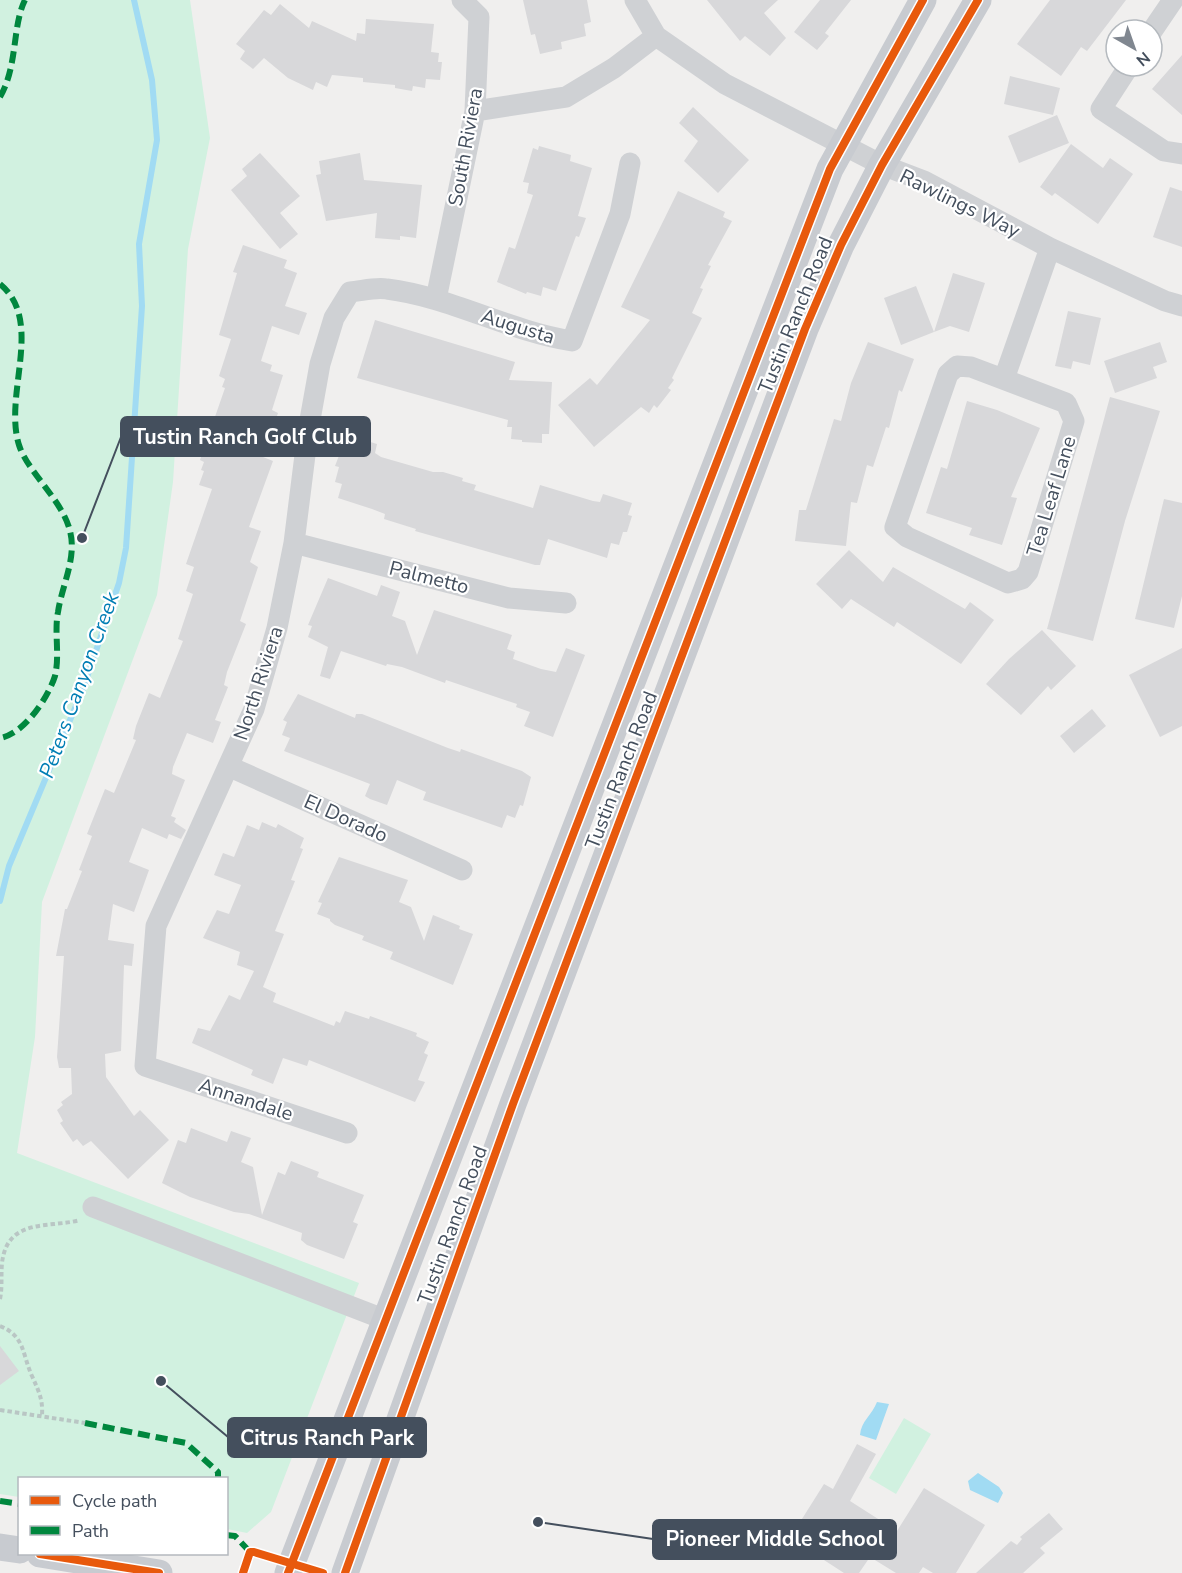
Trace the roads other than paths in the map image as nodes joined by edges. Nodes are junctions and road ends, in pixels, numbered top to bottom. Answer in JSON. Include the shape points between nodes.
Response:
{"nodes":[{"id":1,"x":462,"y":0,"type":"edge"},
{"id":2,"x":635,"y":0,"type":"edge"},
{"id":3,"x":923,"y":0,"type":"edge"},
{"id":4,"x":978,"y":0,"type":"edge"},
{"id":5,"x":1173,"y":0,"type":"edge"},
{"id":6,"x":1161,"y":18,"type":"edge"},
{"id":7,"x":657,"y":36,"type":"junction"},
{"id":8,"x":1121,"y":78,"type":"edge"},
{"id":9,"x":475,"y":111,"type":"junction"},
{"id":10,"x":842,"y":146,"type":"junction"},
{"id":11,"x":1182,"y":154,"type":"edge"},
{"id":12,"x":630,"y":163,"type":"dead end"},
{"id":13,"x":882,"y":165,"type":"junction"},
{"id":14,"x":1050,"y":248,"type":"junction"},
{"id":15,"x":350,"y":292,"type":"joint"},
{"id":16,"x":436,"y":299,"type":"junction"},
{"id":17,"x":1182,"y":306,"type":"edge"},
{"id":18,"x":1004,"y":379,"type":"junction"},
{"id":19,"x":294,"y":543,"type":"junction"},
{"id":20,"x":566,"y":603,"type":"dead end"},
{"id":21,"x":230,"y":766,"type":"junction"},
{"id":22,"x":462,"y":870,"type":"dead end"},
{"id":23,"x":145,"y":1066,"type":"joint"},
{"id":24,"x":347,"y":1133,"type":"dead end"},
{"id":25,"x":93,"y":1207,"type":"road end"},
{"id":26,"x":386,"y":1320,"type":"junction"},
{"id":27,"x":0,"y":1547,"type":"edge"},
{"id":28,"x":18,"y":1550,"type":"edge"},
{"id":29,"x":46,"y":1555,"type":"edge"},
{"id":30,"x":159,"y":1573,"type":"edge"},
{"id":31,"x":288,"y":1573,"type":"edge"},
{"id":32,"x":345,"y":1573,"type":"edge"}],
"edges":[{"from":1,"to":9,"type":"street","name":"South Riviera","via":[[479,18]]},
{"from":2,"to":7,"type":"street","name":"Rawlings Way"},
{"from":3,"to":10,"type":"main road","name":"Tustin Ranch Road"},
{"from":4,"to":13,"type":"main road","name":"Tustin Ranch Road"},
{"from":5,"to":6,"type":"street"},
{"from":7,"to":9,"type":"street","via":[[566,97]]},
{"from":7,"to":10,"type":"street","name":"Rawlings Way","via":[[725,84]]},
{"from":8,"to":11,"type":"street","via":[[1101,109],[1164,151]]},
{"from":9,"to":16,"type":"street","name":"South Riviera"},
{"from":10,"to":13,"type":"street","name":"Rawlings Way"},
{"from":10,"to":26,"type":"main road","name":"Tustin Ranch Road"},
{"from":12,"to":16,"type":"street","name":"Augusta","via":[[620,214],[572,341],[541,336]]},
{"from":13,"to":14,"type":"street","name":"Rawlings Way","via":[[919,179]]},
{"from":13,"to":32,"type":"main road","name":"Tustin Ranch Road","via":[[841,245],[805,329],[513,1104]]},
{"from":14,"to":17,"type":"street","name":"Rawlings Way"},
{"from":14,"to":18,"type":"street"},
{"from":15,"to":16,"type":"street","name":"Augusta","via":[[385,288]]},
{"from":15,"to":19,"type":"street","name":"North Riviera","via":[[334,318],[320,364]]},
{"from":18,"to":18,"type":"street","name":"Tea Leaf Lane","via":[[971,367],[957,366],[948,374],[895,527],[907,537],[1008,583],[1022,579],[1028,572],[1074,421],[1066,403]]},
{"from":19,"to":20,"type":"street","name":"Palmetto","via":[[509,598]]},
{"from":19,"to":21,"type":"street","name":"North Riviera","via":[[277,628],[254,709]]},
{"from":21,"to":22,"type":"street","name":"El Dorado"},
{"from":21,"to":23,"type":"street","name":"North Riviera","via":[[156,926]]},
{"from":23,"to":24,"type":"street","name":"Annandale"},
{"from":25,"to":26,"type":"street"},
{"from":26,"to":31,"type":"main road","name":"Tustin Ranch Road"},
{"from":27,"to":28,"type":"main road"},
{"from":29,"to":30,"type":"main road"}]}
